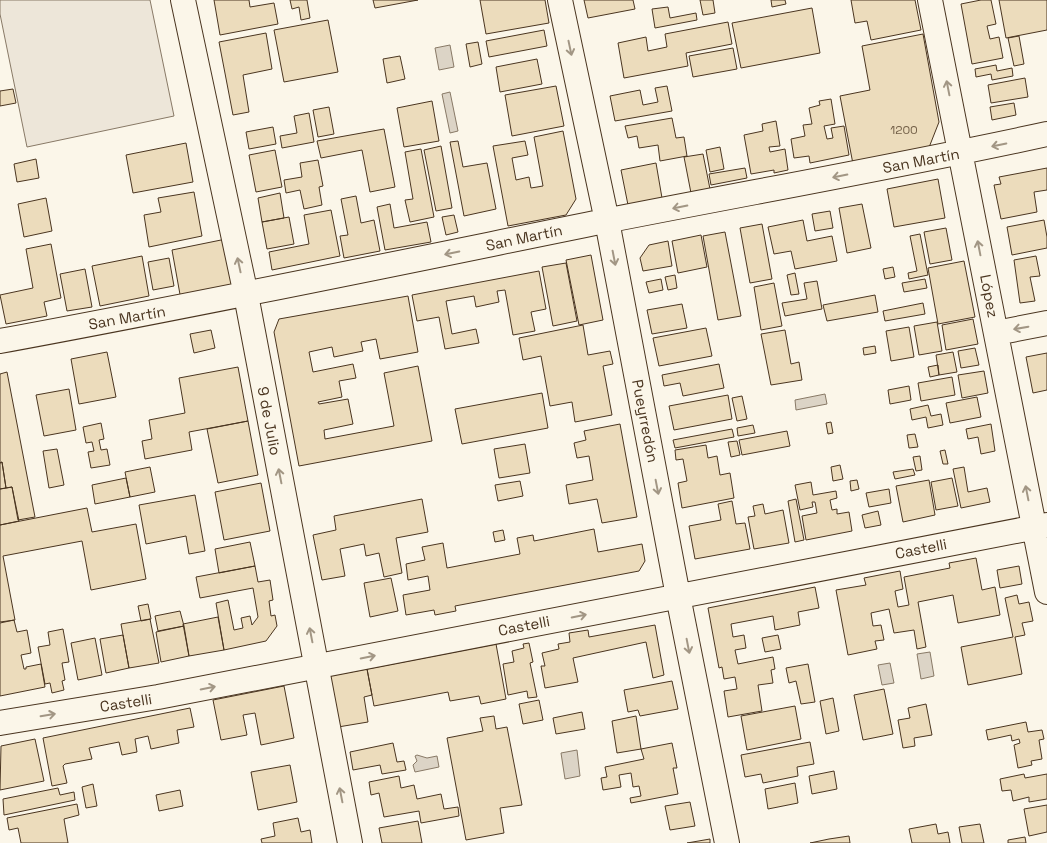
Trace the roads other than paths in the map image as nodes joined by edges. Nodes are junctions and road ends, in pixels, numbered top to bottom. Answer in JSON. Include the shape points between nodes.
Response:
{"nodes":[{"id":1,"x":182,"y":0,"type":"edge"},
{"id":2,"x":560,"y":0,"type":"edge"},
{"id":3,"x":930,"y":0,"type":"edge"},
{"id":4,"x":1047,"y":134,"type":"edge"},
{"id":5,"x":961,"y":153,"type":"junction"},
{"id":6,"x":607,"y":221,"type":"junction"},
{"id":7,"x":246,"y":295,"type":"junction"},
{"id":8,"x":1047,"y":323,"type":"edge"},
{"id":9,"x":996,"y":333,"type":"junction"},
{"id":10,"x":0,"y":341,"type":"edge"},
{"id":11,"x":1041,"y":526,"type":"edge"},
{"id":12,"x":1047,"y":592,"type":"edge"},
{"id":13,"x":678,"y":596,"type":"junction"},
{"id":14,"x":316,"y":666,"type":"junction"},
{"id":15,"x":0,"y":723,"type":"edge"},
{"id":16,"x":350,"y":843,"type":"edge"},
{"id":17,"x":727,"y":843,"type":"edge"}],
"edges":[{"from":7,"to":1,"type":"street","name":"9 de Julio","one_way":true},
{"from":2,"to":6,"type":"street","name":"Pueyrredón","one_way":true},
{"from":5,"to":3,"type":"street","name":"López","one_way":true},
{"from":4,"to":5,"type":"street","name":"San Martín","one_way":true},
{"from":5,"to":6,"type":"street","name":"San Martín","one_way":true},
{"from":9,"to":5,"type":"street","name":"López","one_way":true},
{"from":6,"to":7,"type":"street","name":"San Martín","one_way":true},
{"from":6,"to":13,"type":"street","name":"Pueyrredón","one_way":true},
{"from":7,"to":10,"type":"street","name":"San Martín"},
{"from":14,"to":7,"type":"street","name":"9 de Julio","one_way":true},
{"from":8,"to":9,"type":"street","one_way":true},
{"from":11,"to":9,"type":"street","name":"López","one_way":true},
{"from":11,"to":12,"type":"street","name":"López"},
{"from":11,"to":13,"type":"street","name":"Castelli"},
{"from":14,"to":13,"type":"street","name":"Castelli","one_way":true},
{"from":13,"to":17,"type":"street","name":"Pueyrredón","one_way":true},
{"from":15,"to":14,"type":"street","name":"Castelli","one_way":true},
{"from":16,"to":14,"type":"street","name":"9 de Julio","one_way":true}]}
